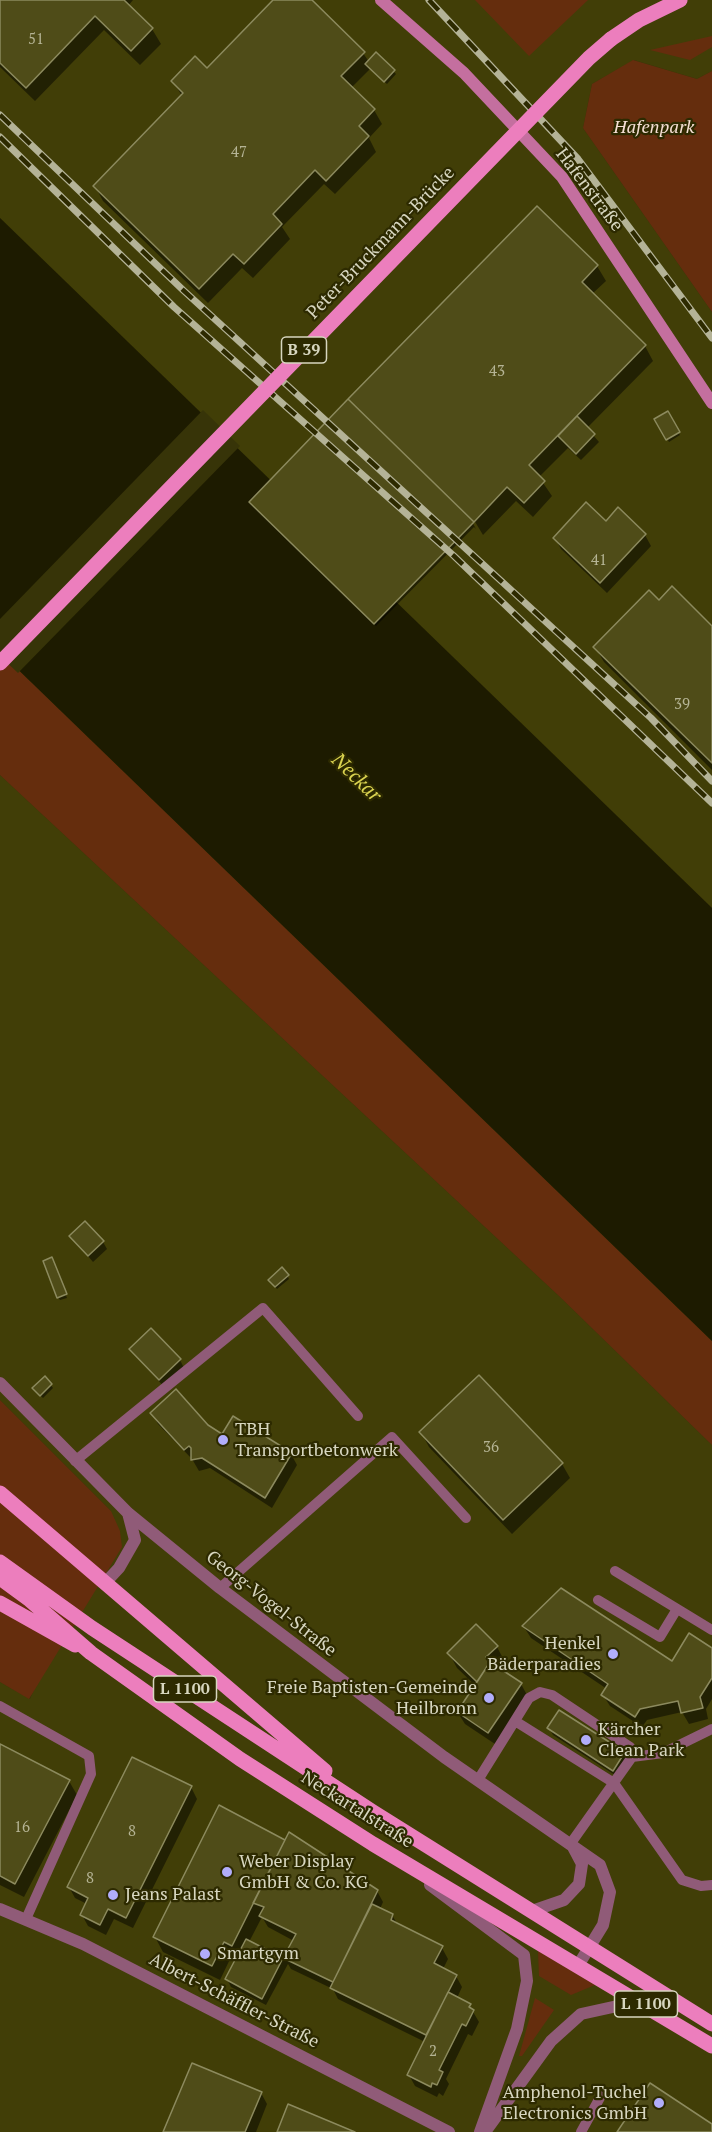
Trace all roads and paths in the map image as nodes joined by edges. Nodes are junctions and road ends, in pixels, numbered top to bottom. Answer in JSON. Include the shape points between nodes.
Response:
{"nodes":[{"id":1,"x":381,"y":0,"type":"edge"},
{"id":2,"x":680,"y":0,"type":"edge"},
{"id":3,"x":712,"y":403,"type":"edge"},
{"id":4,"x":0,"y":663,"type":"edge"},
{"id":5,"x":0,"y":1383,"type":"edge"},
{"id":6,"x":358,"y":1416,"type":"dead end"},
{"id":7,"x":75,"y":1461,"type":"junction"},
{"id":8,"x":0,"y":1493,"type":"edge"},
{"id":9,"x":128,"y":1513,"type":"junction"},
{"id":10,"x":466,"y":1518,"type":"dead end"},
{"id":11,"x":0,"y":1562,"type":"edge"},
{"id":12,"x":615,"y":1571,"type":"dead end"},
{"id":13,"x":0,"y":1578,"type":"edge"},
{"id":14,"x":105,"y":1583,"type":"junction"},
{"id":15,"x":220,"y":1588,"type":"junction"},
{"id":16,"x":598,"y":1600,"type":"dead end"},
{"id":17,"x":0,"y":1603,"type":"edge"},
{"id":18,"x":677,"y":1608,"type":"junction"},
{"id":19,"x":712,"y":1630,"type":"edge"},
{"id":20,"x":91,"y":1653,"type":"junction"},
{"id":21,"x":0,"y":1706,"type":"edge"},
{"id":22,"x":515,"y":1721,"type":"junction"},
{"id":23,"x":712,"y":1729,"type":"edge"},
{"id":24,"x":633,"y":1757,"type":"junction"},
{"id":25,"x":478,"y":1780,"type":"junction"},
{"id":26,"x":614,"y":1783,"type":"junction"},
{"id":27,"x":373,"y":1812,"type":"junction"},
{"id":28,"x":571,"y":1843,"type":"junction"},
{"id":29,"x":373,"y":1844,"type":"junction"},
{"id":30,"x":712,"y":1885,"type":"edge"},
{"id":31,"x":0,"y":1908,"type":"edge"},
{"id":32,"x":532,"y":1911,"type":"junction"},
{"id":33,"x":26,"y":1919,"type":"junction"},
{"id":34,"x":589,"y":1948,"type":"junction"},
{"id":35,"x":579,"y":1964,"type":"junction"},
{"id":36,"x":654,"y":2009,"type":"junction"},
{"id":37,"x":712,"y":2024,"type":"edge"},
{"id":38,"x":712,"y":2046,"type":"edge"},
{"id":39,"x":602,"y":2094,"type":"dead end"},
{"id":40,"x":449,"y":2132,"type":"edge"},
{"id":41,"x":480,"y":2132,"type":"edge"},
{"id":42,"x":485,"y":2132,"type":"edge"},
{"id":43,"x":580,"y":2132,"type":"edge"}],
"edges":[{"from":1,"to":3,"type":"main road","name":"Hafenstraße","via":[[464,73],[562,177]]},
{"from":2,"to":4,"type":"main road","name":"Peter-Bruckmann-Brücke","number":"B 39","bridge":true,"via":[[639,20],[589,57]]},
{"from":5,"to":7,"type":"street","name":"Georg-Vogel-Straße"},
{"from":6,"to":7,"type":"lane","via":[[262,1308]]},
{"from":7,"to":9,"type":"street","name":"Georg-Vogel-Straße"},
{"from":8,"to":14,"type":"main road"},
{"from":9,"to":14,"type":"street","via":[[135,1540]]},
{"from":9,"to":15,"type":"street","name":"Georg-Vogel-Straße"},
{"from":10,"to":15,"type":"lane","via":[[393,1437]]},
{"from":11,"to":27,"type":"main road","name":"Neckartalstraße","number":"L 1100","via":[[92,1628]]},
{"from":12,"to":18,"type":"lane"},
{"from":13,"to":20,"type":"main road","name":"Neckartalstraße","number":"L 1100"},
{"from":14,"to":27,"type":"main road"},
{"from":15,"to":25,"type":"street","name":"Georg-Vogel-Straße"},
{"from":16,"to":18,"type":"lane","via":[[660,1637]]},
{"from":17,"to":20,"type":"main road","via":[[50,1634]]},
{"from":18,"to":19,"type":"lane"},
{"from":20,"to":29,"type":"main road","name":"Neckartalstraße","number":"L 1100","via":[[240,1759]]},
{"from":21,"to":33,"type":"lane","via":[[89,1756],[90,1774]]},
{"from":22,"to":24,"type":"lane","via":[[530,1698],[540,1692],[552,1695],[630,1748]]},
{"from":22,"to":25,"type":"lane"},
{"from":22,"to":26,"type":"lane"},
{"from":23,"to":24,"type":"lane","via":[[663,1752]]},
{"from":24,"to":26,"type":"lane"},
{"from":25,"to":28,"type":"street","name":"Georg-Vogel-Straße"},
{"from":26,"to":28,"type":"lane"},
{"from":26,"to":30,"type":"lane","via":[[682,1881]]},
{"from":27,"to":32,"type":"main road","name":"Neckartalstraße","number":"L 1100"},
{"from":28,"to":32,"type":"street","via":[[582,1864],[579,1884],[564,1900]]},
{"from":28,"to":34,"type":"street","name":"Georg-Vogel-Straße","via":[[600,1865],[610,1892],[603,1925]]},
{"from":29,"to":35,"type":"main road","name":"Neckartalstraße","number":"L 1100"},
{"from":29,"to":41,"type":"street","via":[[524,1955],[527,1981],[518,2029]]},
{"from":31,"to":33,"type":"street","name":"Albert-Schäffler-Straße"},
{"from":32,"to":34,"type":"main road","name":"Neckartalstraße","number":"L 1100"},
{"from":33,"to":40,"type":"street","name":"Albert-Schäffler-Straße","via":[[93,1949]]},
{"from":34,"to":35,"type":"street","name":"Georg-Vogel-Straße"},
{"from":34,"to":37,"type":"main road","name":"Neckartalstraße","number":"L 1100"},
{"from":35,"to":36,"type":"main road","name":"Neckartalstraße","number":"L 1100"},
{"from":36,"to":38,"type":"main road","name":"Neckartalstraße","number":"L 1100"},
{"from":36,"to":42,"type":"street","via":[[622,2005],[581,2014],[551,2041]]},
{"from":39,"to":43,"type":"lane"}]}
